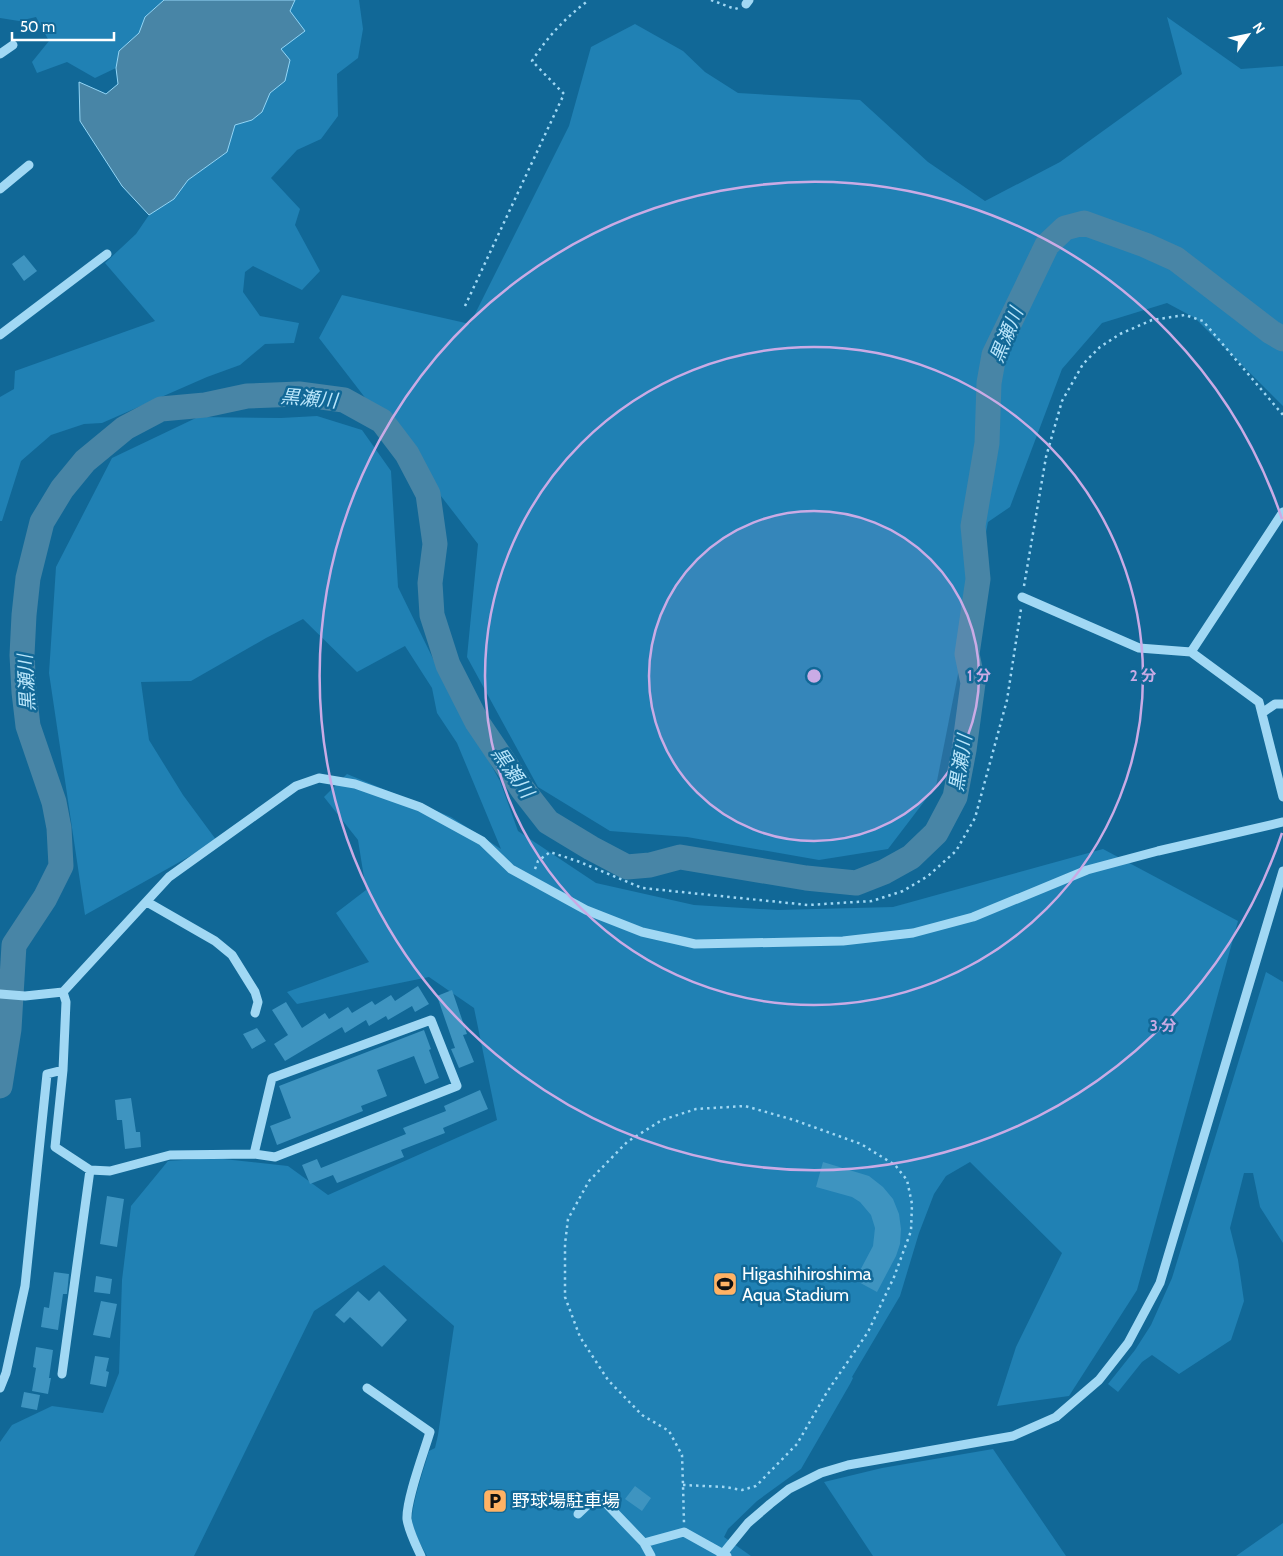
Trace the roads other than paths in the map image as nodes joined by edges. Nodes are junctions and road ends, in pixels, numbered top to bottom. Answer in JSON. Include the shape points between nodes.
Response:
{"nodes":[{"id":1,"x":13,"y":45,"type":"dead end"},
{"id":2,"x":0,"y":54,"type":"edge"},
{"id":3,"x":29,"y":165,"type":"dead end"},
{"id":4,"x":0,"y":189,"type":"edge"},
{"id":5,"x":106,"y":254,"type":"dead end"},
{"id":6,"x":0,"y":335,"type":"edge"},
{"id":7,"x":1283,"y":512,"type":"edge"},
{"id":8,"x":1022,"y":597,"type":"road end"},
{"id":9,"x":1191,"y":652,"type":"junction"},
{"id":10,"x":1283,"y":704,"type":"edge"},
{"id":11,"x":1262,"y":713,"type":"junction"},
{"id":12,"x":1283,"y":797,"type":"edge"},
{"id":13,"x":1283,"y":822,"type":"edge"},
{"id":14,"x":1283,"y":871,"type":"edge"},
{"id":15,"x":147,"y":902,"type":"junction"},
{"id":16,"x":59,"y":992,"type":"junction"},
{"id":17,"x":0,"y":994,"type":"edge"},
{"id":18,"x":255,"y":1013,"type":"dead end"},
{"id":19,"x":63,"y":1070,"type":"junction"},
{"id":20,"x":254,"y":1154,"type":"junction"},
{"id":21,"x":90,"y":1170,"type":"junction"},
{"id":22,"x":62,"y":1374,"type":"dead end"},
{"id":23,"x":0,"y":1388,"type":"edge"},
{"id":24,"x":367,"y":1388,"type":"dead end"},
{"id":25,"x":578,"y":1514,"type":"dead end"},
{"id":26,"x":644,"y":1543,"type":"junction"},
{"id":27,"x":724,"y":1555,"type":"edge"},
{"id":28,"x":421,"y":1556,"type":"edge"},
{"id":29,"x":651,"y":1556,"type":"edge"}],
"edges":[{"from":1,"to":2,"type":"street"},
{"from":3,"to":4,"type":"street"},
{"from":5,"to":6,"type":"street"},
{"from":7,"to":9,"type":"street"},
{"from":8,"to":9,"type":"street","via":[[1139,648]]},
{"from":9,"to":11,"type":"street","via":[[1259,702]]},
{"from":10,"to":11,"type":"street","via":[[1275,704]]},
{"from":11,"to":12,"type":"street"},
{"from":13,"to":15,"type":"street","via":[[1158,850],[1087,870],[973,917],[914,933],[843,941],[695,944],[642,932],[586,910],[511,869],[482,841],[420,807],[355,784],[319,778],[296,786],[238,827],[169,877]]},
{"from":14,"to":27,"type":"street","via":[[1160,1283],[1128,1343],[1099,1380],[1056,1418],[1013,1436],[848,1465],[820,1473],[789,1489],[770,1504],[748,1523]]},
{"from":15,"to":16,"type":"street"},
{"from":15,"to":18,"type":"street","via":[[215,941],[232,955],[256,992]]},
{"from":16,"to":17,"type":"street","via":[[25,996]]},
{"from":16,"to":19,"type":"street","via":[[66,1002]]},
{"from":19,"to":21,"type":"street","via":[[55,1147]]},
{"from":19,"to":23,"type":"street","via":[[47,1074],[25,1286]]},
{"from":20,"to":20,"type":"street","via":[[275,1158],[457,1086],[431,1020],[272,1078]]},
{"from":20,"to":21,"type":"street","via":[[170,1155],[110,1171]]},
{"from":21,"to":22,"type":"street"},
{"from":24,"to":28,"type":"street","via":[[430,1432],[432,1439],[409,1503],[407,1518]]},
{"from":25,"to":26,"type":"street","via":[[598,1495]]},
{"from":26,"to":27,"type":"street","via":[[684,1532]]},
{"from":26,"to":29,"type":"street"}]}
